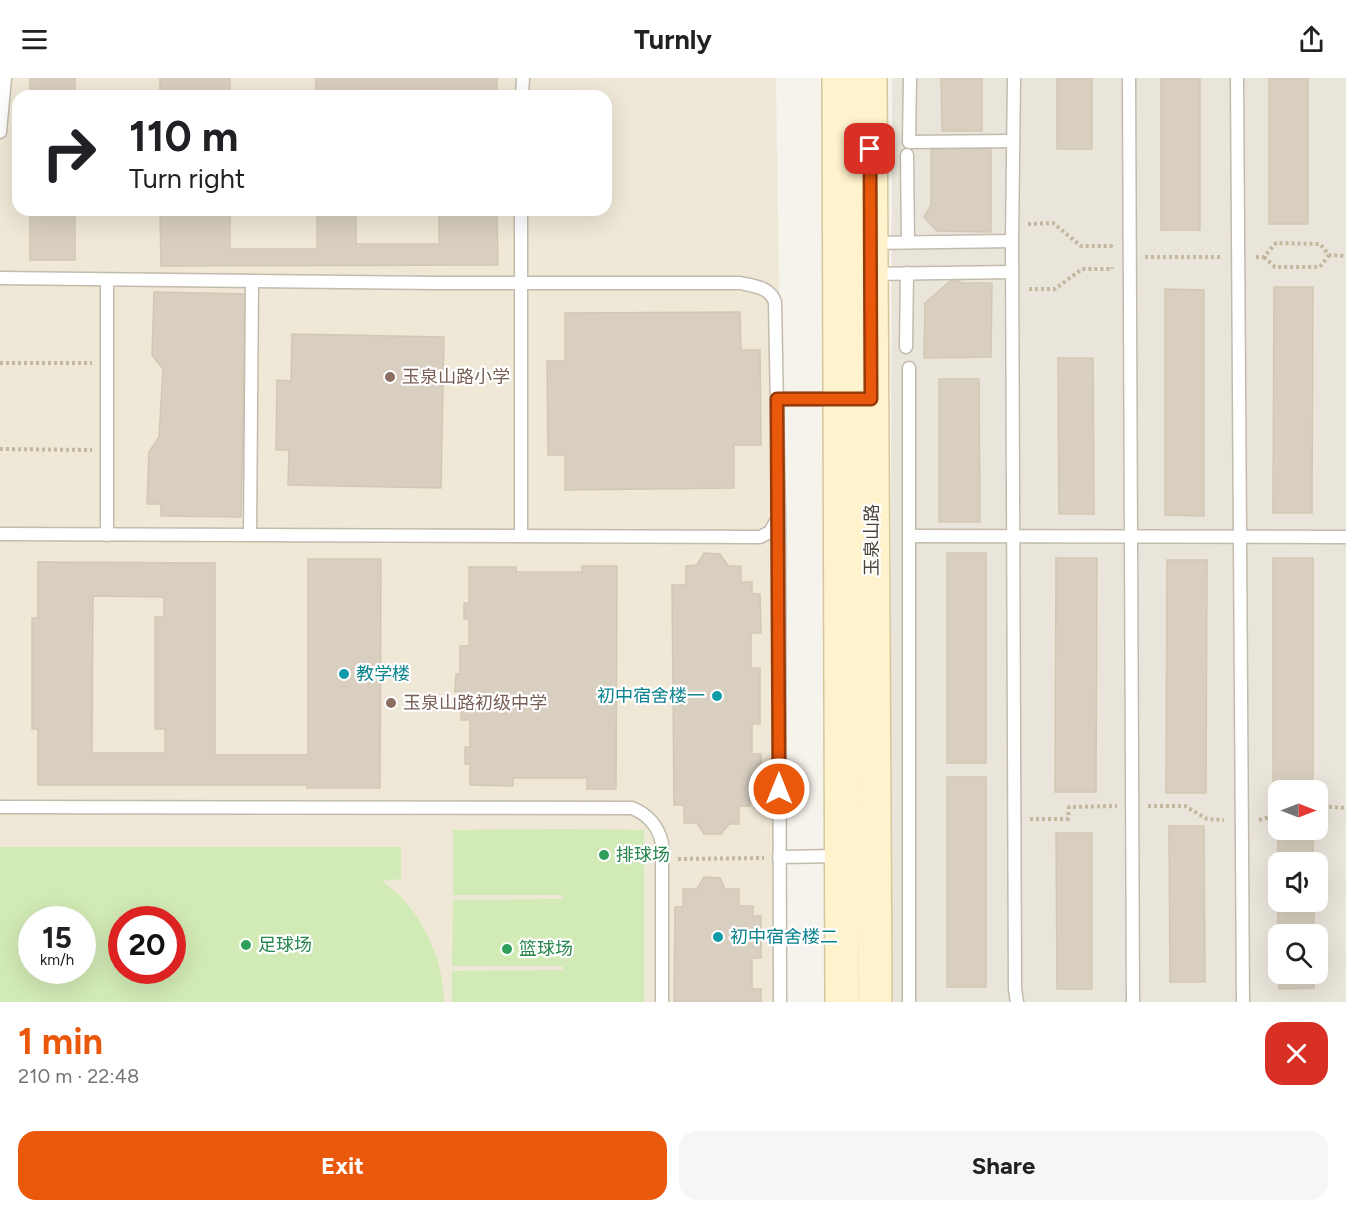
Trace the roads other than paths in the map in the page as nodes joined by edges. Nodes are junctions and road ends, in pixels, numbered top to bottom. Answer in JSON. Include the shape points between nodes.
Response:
{"nodes":[{"id":1,"x":5,"y":78,"type":"edge"},
{"id":2,"x":839,"y":78,"type":"edge"},
{"id":3,"x":870,"y":78,"type":"edge"},
{"id":4,"x":909,"y":78,"type":"edge"},
{"id":5,"x":1014,"y":78,"type":"edge"},
{"id":6,"x":1129,"y":78,"type":"edge"},
{"id":7,"x":1237,"y":78,"type":"edge"},
{"id":8,"x":0,"y":132,"type":"edge"},
{"id":9,"x":1013,"y":141,"type":"junction"},
{"id":10,"x":907,"y":155,"type":"dead end"},
{"id":11,"x":521,"y":216,"type":"edge"},
{"id":12,"x":1012,"y":241,"type":"junction"},
{"id":13,"x":908,"y":242,"type":"junction"},
{"id":14,"x":855,"y":259,"type":"junction"},
{"id":15,"x":1012,"y":272,"type":"junction"},
{"id":16,"x":907,"y":273,"type":"junction"},
{"id":17,"x":0,"y":279,"type":"edge"},
{"id":18,"x":107,"y":280,"type":"junction"},
{"id":19,"x":252,"y":281,"type":"junction"},
{"id":20,"x":520,"y":283,"type":"junction"},
{"id":21,"x":906,"y":347,"type":"dead end"},
{"id":22,"x":909,"y":368,"type":"dead end"},
{"id":23,"x":777,"y":399,"type":"junction"},
{"id":24,"x":856,"y":399,"type":"junction"},
{"id":25,"x":779,"y":516,"type":"junction"},
{"id":26,"x":0,"y":534,"type":"edge"},
{"id":27,"x":107,"y":534,"type":"junction"},
{"id":28,"x":249,"y":535,"type":"junction"},
{"id":29,"x":521,"y":536,"type":"junction"},
{"id":30,"x":909,"y":536,"type":"junction"},
{"id":31,"x":1013,"y":537,"type":"junction"},
{"id":32,"x":1131,"y":537,"type":"junction"},
{"id":33,"x":1240,"y":537,"type":"junction"},
{"id":34,"x":1346,"y":537,"type":"edge"},
{"id":35,"x":0,"y":807,"type":"edge"},
{"id":36,"x":858,"y":856,"type":"junction"},
{"id":37,"x":779,"y":857,"type":"junction"},
{"id":38,"x":662,"y":1002,"type":"edge"},
{"id":39,"x":780,"y":1002,"type":"edge"},
{"id":40,"x":842,"y":1002,"type":"edge"},
{"id":41,"x":875,"y":1002,"type":"edge"},
{"id":42,"x":909,"y":1002,"type":"edge"},
{"id":43,"x":1017,"y":1002,"type":"edge"},
{"id":44,"x":1133,"y":1002,"type":"edge"},
{"id":45,"x":1243,"y":1002,"type":"edge"}],
"edges":[{"from":1,"to":8,"type":"lane"},
{"from":2,"to":14,"type":"street","name":"玉泉山路"},
{"from":3,"to":14,"type":"street","name":"玉泉山路"},
{"from":4,"to":9,"type":"lane","via":[[909,142]]},
{"from":5,"to":9,"type":"lane"},
{"from":6,"to":32,"type":"lane"},
{"from":7,"to":33,"type":"lane"},
{"from":9,"to":12,"type":"lane"},
{"from":10,"to":13,"type":"lane"},
{"from":11,"to":20,"type":"lane"},
{"from":12,"to":13,"type":"lane"},
{"from":12,"to":15,"type":"lane"},
{"from":13,"to":14,"type":"lane"},
{"from":14,"to":16,"type":"lane"},
{"from":14,"to":24,"type":"street","name":"玉泉山路"},
{"from":15,"to":16,"type":"lane"},
{"from":15,"to":31,"type":"lane"},
{"from":16,"to":21,"type":"lane"},
{"from":17,"to":18,"type":"lane"},
{"from":18,"to":19,"type":"lane"},
{"from":18,"to":27,"type":"lane"},
{"from":19,"to":20,"type":"lane"},
{"from":19,"to":28,"type":"lane"},
{"from":20,"to":23,"type":"lane","via":[[758,287],[773,295],[775,302]]},
{"from":20,"to":29,"type":"lane"},
{"from":22,"to":30,"type":"lane"},
{"from":23,"to":24,"type":"lane"},
{"from":23,"to":25,"type":"lane"},
{"from":24,"to":36,"type":"street","name":"玉泉山路"},
{"from":25,"to":29,"type":"lane","via":[[770,532],[760,537]]},
{"from":25,"to":37,"type":"lane"},
{"from":26,"to":27,"type":"lane"},
{"from":27,"to":28,"type":"lane"},
{"from":28,"to":29,"type":"lane"},
{"from":30,"to":31,"type":"lane"},
{"from":30,"to":42,"type":"lane"},
{"from":31,"to":32,"type":"lane"},
{"from":31,"to":43,"type":"lane"},
{"from":32,"to":33,"type":"lane"},
{"from":32,"to":44,"type":"lane"},
{"from":33,"to":34,"type":"lane"},
{"from":33,"to":45,"type":"lane"},
{"from":35,"to":38,"type":"lane","via":[[638,810],[652,821],[660,835]]},
{"from":36,"to":37,"type":"lane"},
{"from":36,"to":40,"type":"street","name":"玉泉山路"},
{"from":36,"to":41,"type":"street","name":"玉泉山路"},
{"from":37,"to":39,"type":"lane"}]}
